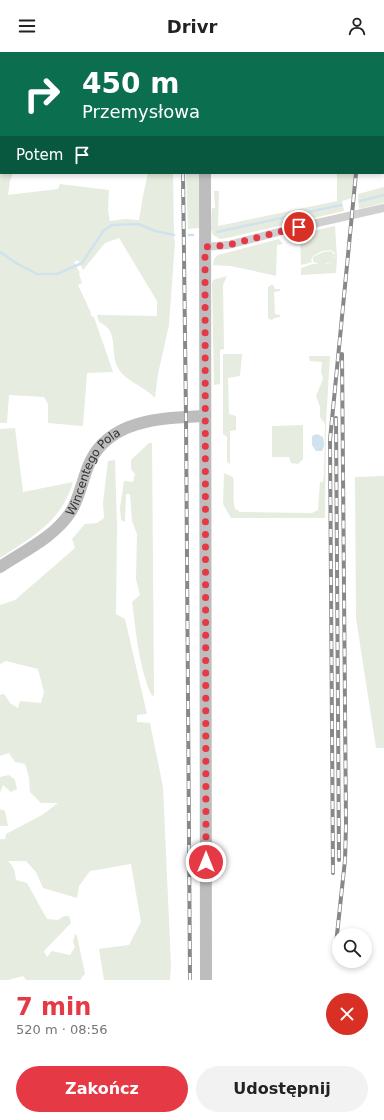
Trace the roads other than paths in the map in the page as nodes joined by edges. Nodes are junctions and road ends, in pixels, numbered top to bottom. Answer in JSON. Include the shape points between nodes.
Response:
{"nodes":[{"id":1,"x":205,"y":174,"type":"edge"},
{"id":2,"x":384,"y":208,"type":"edge"},
{"id":3,"x":205,"y":247,"type":"junction"},
{"id":4,"x":204,"y":416,"type":"junction"},
{"id":5,"x":0,"y":567,"type":"edge"},
{"id":6,"x":206,"y":980,"type":"edge"}],
"edges":[{"from":1,"to":3,"type":"street"},
{"from":2,"to":3,"type":"street","via":[[228,245]]},
{"from":3,"to":4,"type":"street"},
{"from":4,"to":5,"type":"street","name":"Wincentego Pola","via":[[152,421],[126,428],[104,441],[90,463],[76,503],[69,514],[58,527]]},
{"from":4,"to":6,"type":"street"}]}
